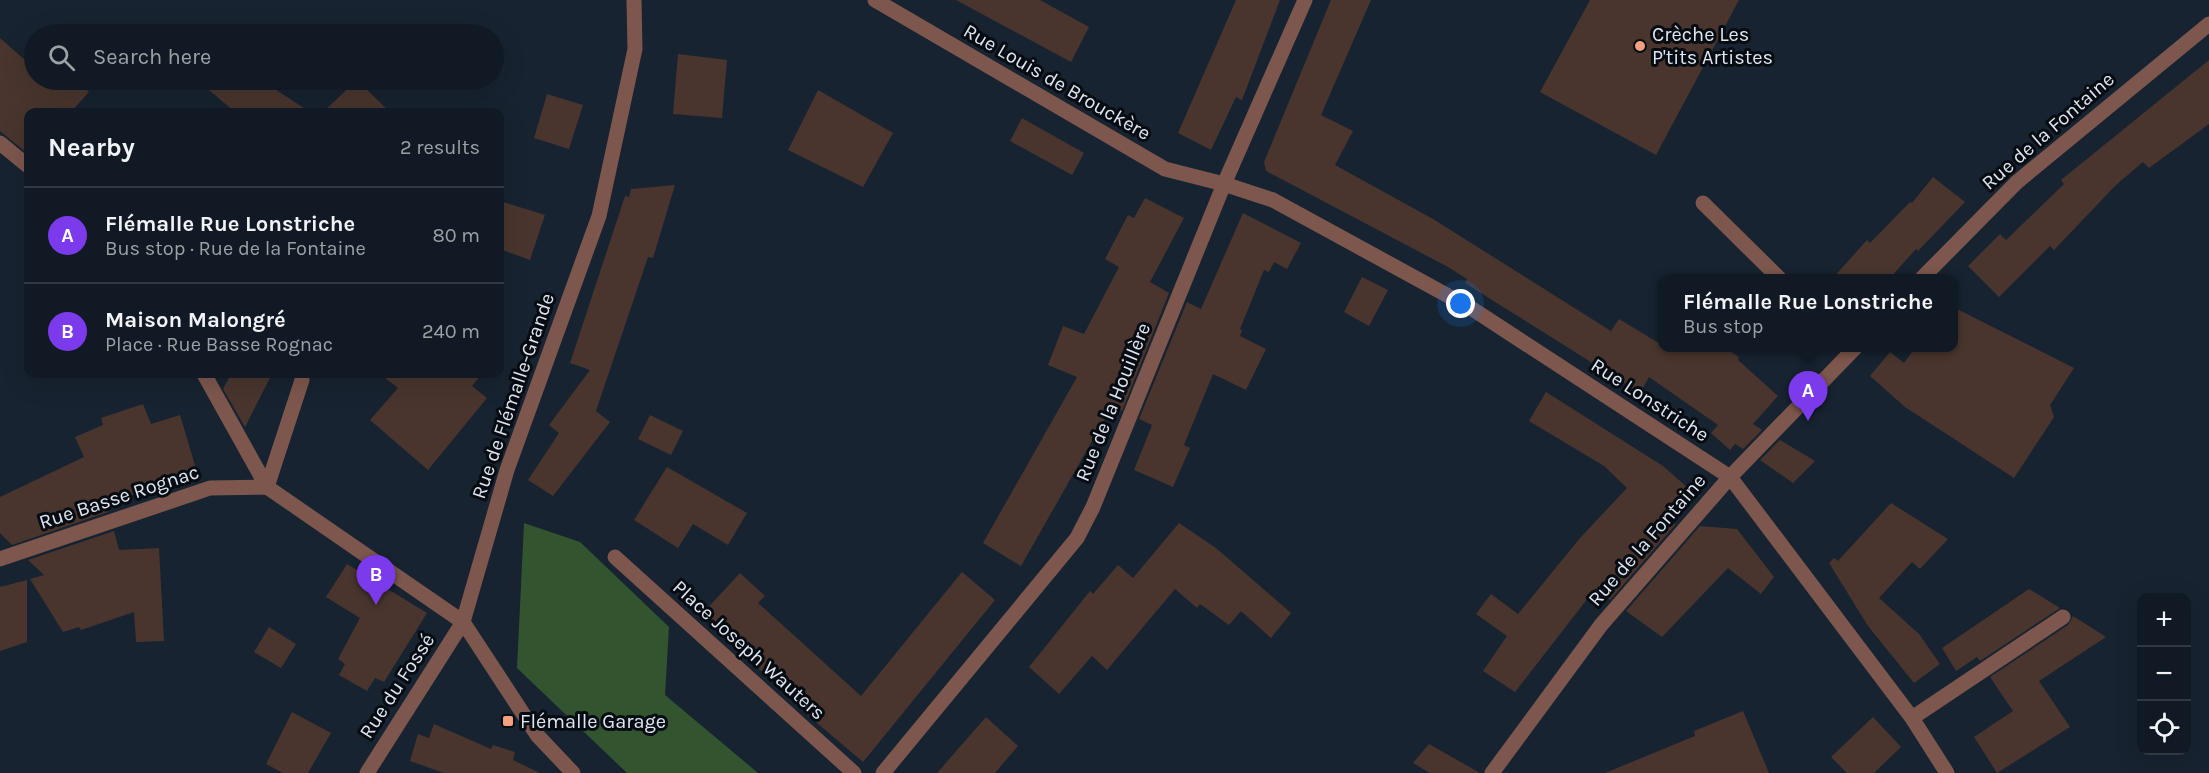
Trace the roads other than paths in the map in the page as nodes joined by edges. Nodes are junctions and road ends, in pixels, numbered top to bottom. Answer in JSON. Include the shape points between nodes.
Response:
{"nodes":[{"id":1,"x":634,"y":0,"type":"edge"},
{"id":2,"x":875,"y":0,"type":"edge"},
{"id":3,"x":1305,"y":0,"type":"edge"},
{"id":4,"x":2209,"y":24,"type":"edge"},
{"id":5,"x":0,"y":143,"type":"edge"},
{"id":6,"x":24,"y":163,"type":"edge"},
{"id":7,"x":1224,"y":184,"type":"junction"},
{"id":8,"x":1703,"y":202,"type":"dead end"},
{"id":9,"x":1774,"y":274,"type":"edge"},
{"id":10,"x":1927,"y":274,"type":"edge"},
{"id":11,"x":1849,"y":352,"type":"edge"},
{"id":12,"x":206,"y":378,"type":"edge"},
{"id":13,"x":302,"y":380,"type":"dead end"},
{"id":14,"x":1730,"y":477,"type":"junction"},
{"id":15,"x":267,"y":487,"type":"junction"},
{"id":16,"x":615,"y":557,"type":"dead end"},
{"id":17,"x":0,"y":559,"type":"edge"},
{"id":18,"x":2063,"y":617,"type":"dead end"},
{"id":19,"x":463,"y":622,"type":"junction"},
{"id":20,"x":1912,"y":718,"type":"junction"},
{"id":21,"x":367,"y":773,"type":"edge"},
{"id":22,"x":573,"y":773,"type":"edge"},
{"id":23,"x":854,"y":773,"type":"edge"},
{"id":24,"x":883,"y":773,"type":"edge"},
{"id":25,"x":1492,"y":773,"type":"edge"},
{"id":26,"x":1947,"y":773,"type":"edge"}],
"edges":[{"from":1,"to":19,"type":"street","name":"Rue de Flémalle-Grande","via":[[635,50],[599,216],[507,470]]},
{"from":2,"to":7,"type":"street","name":"Rue Louis de Brouckère","via":[[1166,169]]},
{"from":3,"to":7,"type":"street","name":"Rue de la Houillère"},
{"from":4,"to":10,"type":"street","name":"Rue de la Fontaine","via":[[2017,182]]},
{"from":5,"to":6,"type":"street"},
{"from":7,"to":14,"type":"street","name":"Rue Lonstriche","via":[[1273,200],[1474,310]]},
{"from":7,"to":24,"type":"street","name":"Rue de la Houillère","via":[[1077,538]]},
{"from":8,"to":9,"type":"street"},
{"from":11,"to":14,"type":"street","name":"Rue de la Fontaine"},
{"from":12,"to":15,"type":"street"},
{"from":13,"to":15,"type":"street"},
{"from":14,"to":20,"type":"street","name":"Rue Lonstriche"},
{"from":14,"to":25,"type":"street","name":"Rue de la Fontaine","via":[[1600,625]]},
{"from":15,"to":17,"type":"street","name":"Rue Basse Rognac","via":[[210,488]]},
{"from":15,"to":19,"type":"street"},
{"from":16,"to":23,"type":"street","name":"Place Joseph Wauters"},
{"from":18,"to":20,"type":"street"},
{"from":19,"to":21,"type":"street","name":"Rue du Fossé"},
{"from":19,"to":22,"type":"street","via":[[537,735]]},
{"from":20,"to":26,"type":"street","name":"Rue Lonstriche"}]}
